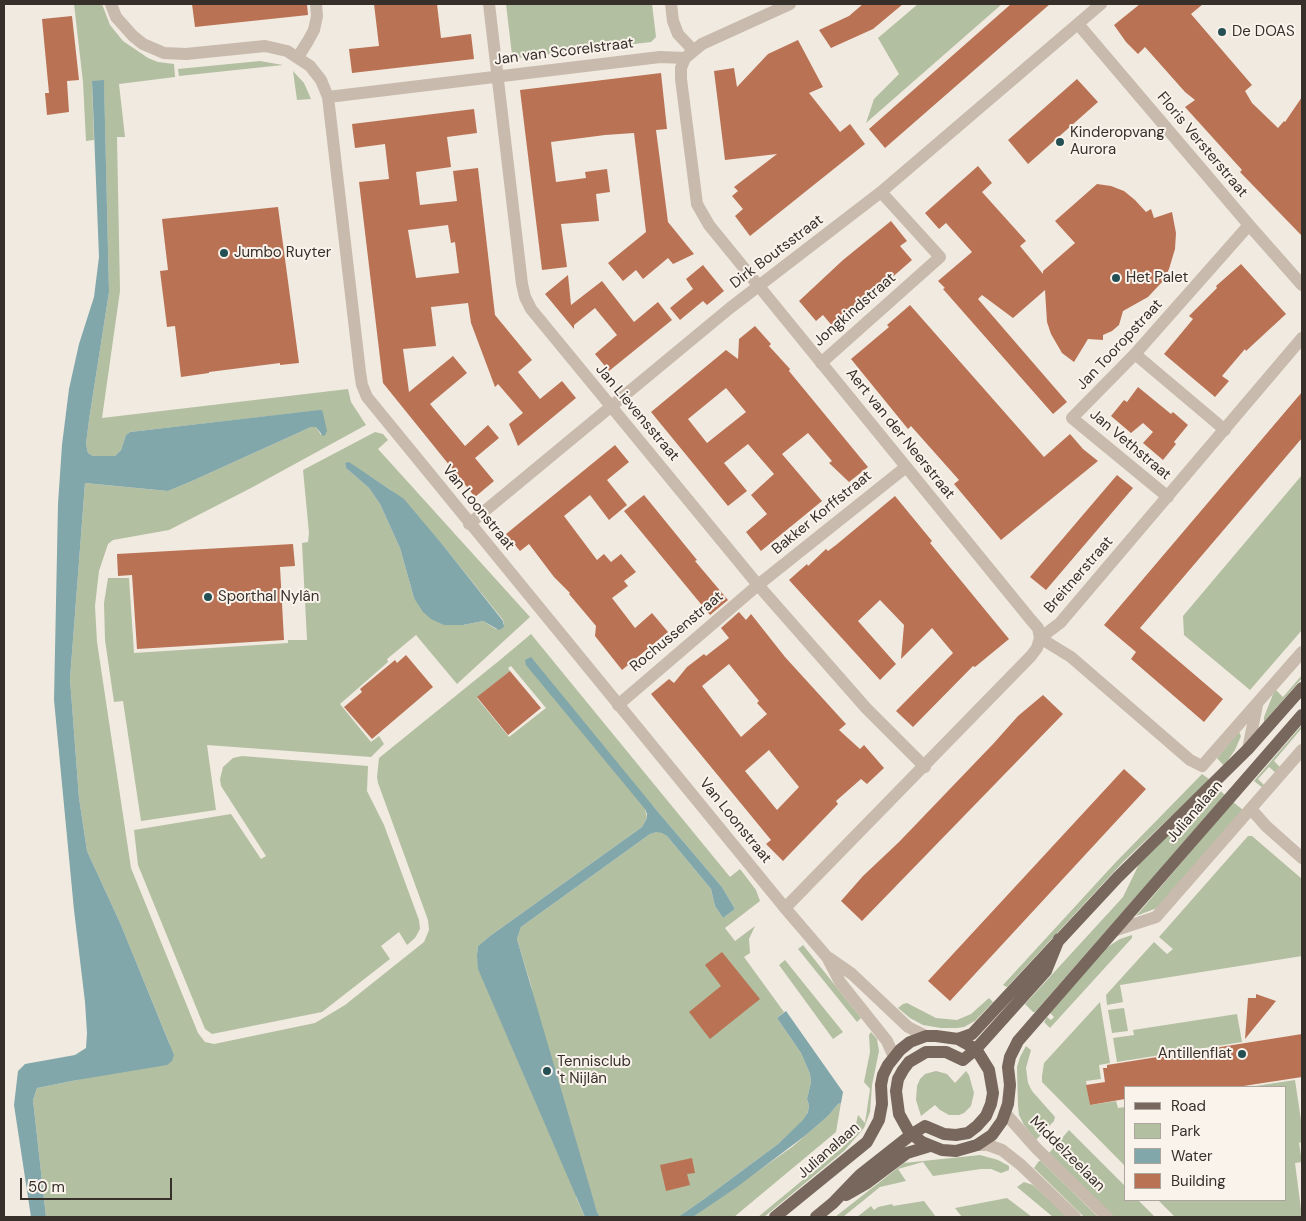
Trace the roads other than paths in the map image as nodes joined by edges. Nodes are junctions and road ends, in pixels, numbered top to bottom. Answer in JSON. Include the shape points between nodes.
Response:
{"nodes":[{"id":1,"x":111,"y":4,"type":"edge"},
{"id":2,"x":316,"y":4,"type":"edge"},
{"id":3,"x":489,"y":4,"type":"edge"},
{"id":4,"x":671,"y":4,"type":"edge"},
{"id":5,"x":790,"y":4,"type":"edge"},
{"id":6,"x":1101,"y":4,"type":"edge"},
{"id":7,"x":1078,"y":24,"type":"junction"},
{"id":8,"x":689,"y":54,"type":"junction"},
{"id":9,"x":298,"y":56,"type":"junction"},
{"id":10,"x":498,"y":76,"type":"junction"},
{"id":11,"x":328,"y":97,"type":"junction"},
{"id":12,"x":881,"y":192,"type":"junction"},
{"id":13,"x":1249,"y":225,"type":"junction"},
{"id":14,"x":1302,"y":285,"type":"edge"},
{"id":15,"x":759,"y":287,"type":"junction"},
{"id":16,"x":1302,"y":338,"type":"edge"},
{"id":17,"x":1135,"y":354,"type":"junction"},
{"id":18,"x":821,"y":362,"type":"junction"},
{"id":19,"x":611,"y":407,"type":"junction"},
{"id":20,"x":1072,"y":418,"type":"joint"},
{"id":21,"x":1225,"y":430,"type":"junction"},
{"id":22,"x":906,"y":467,"type":"junction"},
{"id":23,"x":1168,"y":498,"type":"junction"},
{"id":24,"x":470,"y":524,"type":"junction"},
{"id":25,"x":758,"y":585,"type":"junction"},
{"id":26,"x":1040,"y":638,"type":"junction"},
{"id":27,"x":1302,"y":652,"type":"edge"},
{"id":28,"x":1302,"y":688,"type":"edge"},
{"id":29,"x":1258,"y":703,"type":"junction"},
{"id":30,"x":618,"y":705,"type":"junction"},
{"id":31,"x":1302,"y":715,"type":"edge"},
{"id":32,"x":1248,"y":749,"type":"junction"},
{"id":33,"x":1302,"y":750,"type":"edge"},
{"id":34,"x":1202,"y":766,"type":"joint"},
{"id":35,"x":925,"y":767,"type":"junction"},
{"id":36,"x":1251,"y":809,"type":"junction"},
{"id":37,"x":1302,"y":858,"type":"edge"},
{"id":38,"x":785,"y":908,"type":"junction"},
{"id":39,"x":1113,"y":931,"type":"junction"},
{"id":40,"x":1059,"y":939,"type":"junction"},
{"id":41,"x":827,"y":957,"type":"junction"},
{"id":42,"x":926,"y":1036,"type":"junction"},
{"id":43,"x":958,"y":1039,"type":"junction"},
{"id":44,"x":976,"y":1049,"type":"junction"},
{"id":45,"x":894,"y":1057,"type":"junction"},
{"id":46,"x":898,"y":1079,"type":"junction"},
{"id":47,"x":993,"y":1093,"type":"junction"},
{"id":48,"x":1005,"y":1112,"type":"junction"},
{"id":49,"x":912,"y":1134,"type":"junction"},
{"id":50,"x":977,"y":1145,"type":"junction"},
{"id":51,"x":930,"y":1146,"type":"junction"},
{"id":52,"x":833,"y":1203,"type":"junction"},
{"id":53,"x":775,"y":1217,"type":"edge"},
{"id":54,"x":816,"y":1217,"type":"edge"},
{"id":55,"x":1075,"y":1217,"type":"edge"},
{"id":56,"x":1107,"y":1217,"type":"edge"}],
"edges":[{"from":1,"to":9,"type":"street","via":[[116,17],[133,36],[164,53],[186,54],[265,46]]},
{"from":2,"to":9,"type":"street","via":[[314,30]]},
{"from":3,"to":10,"type":"street","name":"Jan Lievensstraat"},
{"from":4,"to":8,"type":"street","via":[[673,21]]},
{"from":5,"to":8,"type":"street","name":"Jan van Scorelstraat"},
{"from":6,"to":7,"type":"street","name":"Dirk Boutsstraat"},
{"from":7,"to":12,"type":"street","name":"Dirk Boutsstraat"},
{"from":7,"to":13,"type":"street","name":"Floris Versterstraat"},
{"from":8,"to":10,"type":"street","name":"Jan van Scorelstraat"},
{"from":8,"to":15,"type":"street","name":"Aert van der Neerstraat","via":[[681,68],[681,79],[697,204],[709,225]]},
{"from":9,"to":11,"type":"street","name":"Van Loonstraat","via":[[321,80]]},
{"from":10,"to":11,"type":"street","name":"Jan van Scorelstraat"},
{"from":10,"to":19,"type":"street","name":"Jan Lievensstraat","via":[[525,297],[531,309]]},
{"from":11,"to":24,"type":"street","name":"Van Loonstraat","via":[[362,385],[375,409]]},
{"from":12,"to":15,"type":"street","name":"Dirk Boutsstraat"},
{"from":12,"to":18,"type":"street","name":"Jongkindstraat","via":[[940,257]]},
{"from":13,"to":14,"type":"street","name":"Floris Versterstraat"},
{"from":13,"to":17,"type":"street","name":"Jan Tooropstraat"},
{"from":15,"to":18,"type":"street","name":"Aert van der Neerstraat"},
{"from":15,"to":19,"type":"street","name":"Dirk Boutsstraat"},
{"from":16,"to":21,"type":"street","name":"Breitnerstraat"},
{"from":17,"to":20,"type":"street","name":"Jan Tooropstraat"},
{"from":17,"to":21,"type":"street"},
{"from":18,"to":22,"type":"street","name":"Aert van der Neerstraat"},
{"from":19,"to":24,"type":"street","name":"Dirk Boutsstraat"},
{"from":19,"to":25,"type":"street","name":"Jan Lievensstraat"},
{"from":20,"to":23,"type":"street","name":"Jan Vethstraat"},
{"from":21,"to":23,"type":"street","name":"Breitnerstraat"},
{"from":22,"to":25,"type":"street","name":"Bakker Korffstraat"},
{"from":22,"to":26,"type":"street","name":"Aert van der Neerstraat","via":[[1038,628]]},
{"from":23,"to":26,"type":"street","name":"Breitnerstraat","via":[[1060,623]]},
{"from":24,"to":30,"type":"street","name":"Van Loonstraat"},
{"from":25,"to":30,"type":"street","name":"Rochussenstraat"},
{"from":25,"to":35,"type":"street","name":"Jan Lievensstraat","via":[[866,708]]},
{"from":26,"to":34,"type":"street","name":"Aert van der Neerstraat","via":[[1071,657],[1190,760]]},
{"from":26,"to":35,"type":"street","name":"Breitnerstraat","via":[[1031,656]]},
{"from":27,"to":29,"type":"street","name":"Julianalaan"},
{"from":28,"to":32,"type":"main road","name":"Julianalaan"},
{"from":29,"to":32,"type":"street","name":"Julianalaan"},
{"from":29,"to":34,"type":"street","name":"Julianalaan"},
{"from":30,"to":38,"type":"street","name":"Van Loonstraat"},
{"from":31,"to":39,"type":"main road","name":"Julianalaan"},
{"from":32,"to":40,"type":"main road","name":"Julianalaan"},
{"from":33,"to":36,"type":"street"},
{"from":35,"to":38,"type":"street","name":"Breitnerstraat"},
{"from":36,"to":37,"type":"street"},
{"from":36,"to":39,"type":"street","via":[[1156,918]]},
{"from":38,"to":41,"type":"street","name":"Van Loonstraat"},
{"from":39,"to":48,"type":"main road","name":"Julianalaan","via":[[1018,1040],[1010,1057]]},
{"from":40,"to":43,"type":"main road","name":"Julianalaan","via":[[972,1034]]},
{"from":40,"to":44,"type":"main road","name":"Julianalaan","via":[[1046,972]]},
{"from":41,"to":42,"type":"street","name":"Van Loonstraat","via":[[852,974],[908,1027]]},
{"from":41,"to":45,"type":"street","name":"Van Loonstraat","via":[[840,982],[887,1041]]},
{"from":42,"to":43,"type":"main road"},
{"from":42,"to":45,"type":"main road","via":[[910,1042]]},
{"from":43,"to":44,"type":"main road"},
{"from":44,"to":46,"type":"main road","via":[[962,1060],[946,1052],[926,1052],[909,1062]]},
{"from":44,"to":47,"type":"main road","via":[[990,1070]]},
{"from":45,"to":46,"type":"main road"},
{"from":45,"to":53,"type":"main road","name":"Julianalaan","via":[[884,1075],[879,1120],[867,1142]]},
{"from":46,"to":49,"type":"main road","via":[[899,1114]]},
{"from":47,"to":48,"type":"main road"},
{"from":47,"to":49,"type":"main road","via":[[986,1116],[968,1133],[944,1134],[926,1126]]},
{"from":48,"to":50,"type":"main road","via":[[997,1128]]},
{"from":48,"to":56,"type":"street","name":"Middelzeelaan","via":[[1036,1148]]},
{"from":49,"to":51,"type":"main road"},
{"from":49,"to":52,"type":"main road","via":[[860,1175]]},
{"from":50,"to":51,"type":"main road","via":[[956,1151]]},
{"from":50,"to":55,"type":"street","via":[[1002,1150]]},
{"from":51,"to":52,"type":"main road","via":[[907,1153]]},
{"from":52,"to":54,"type":"main road"}]}
